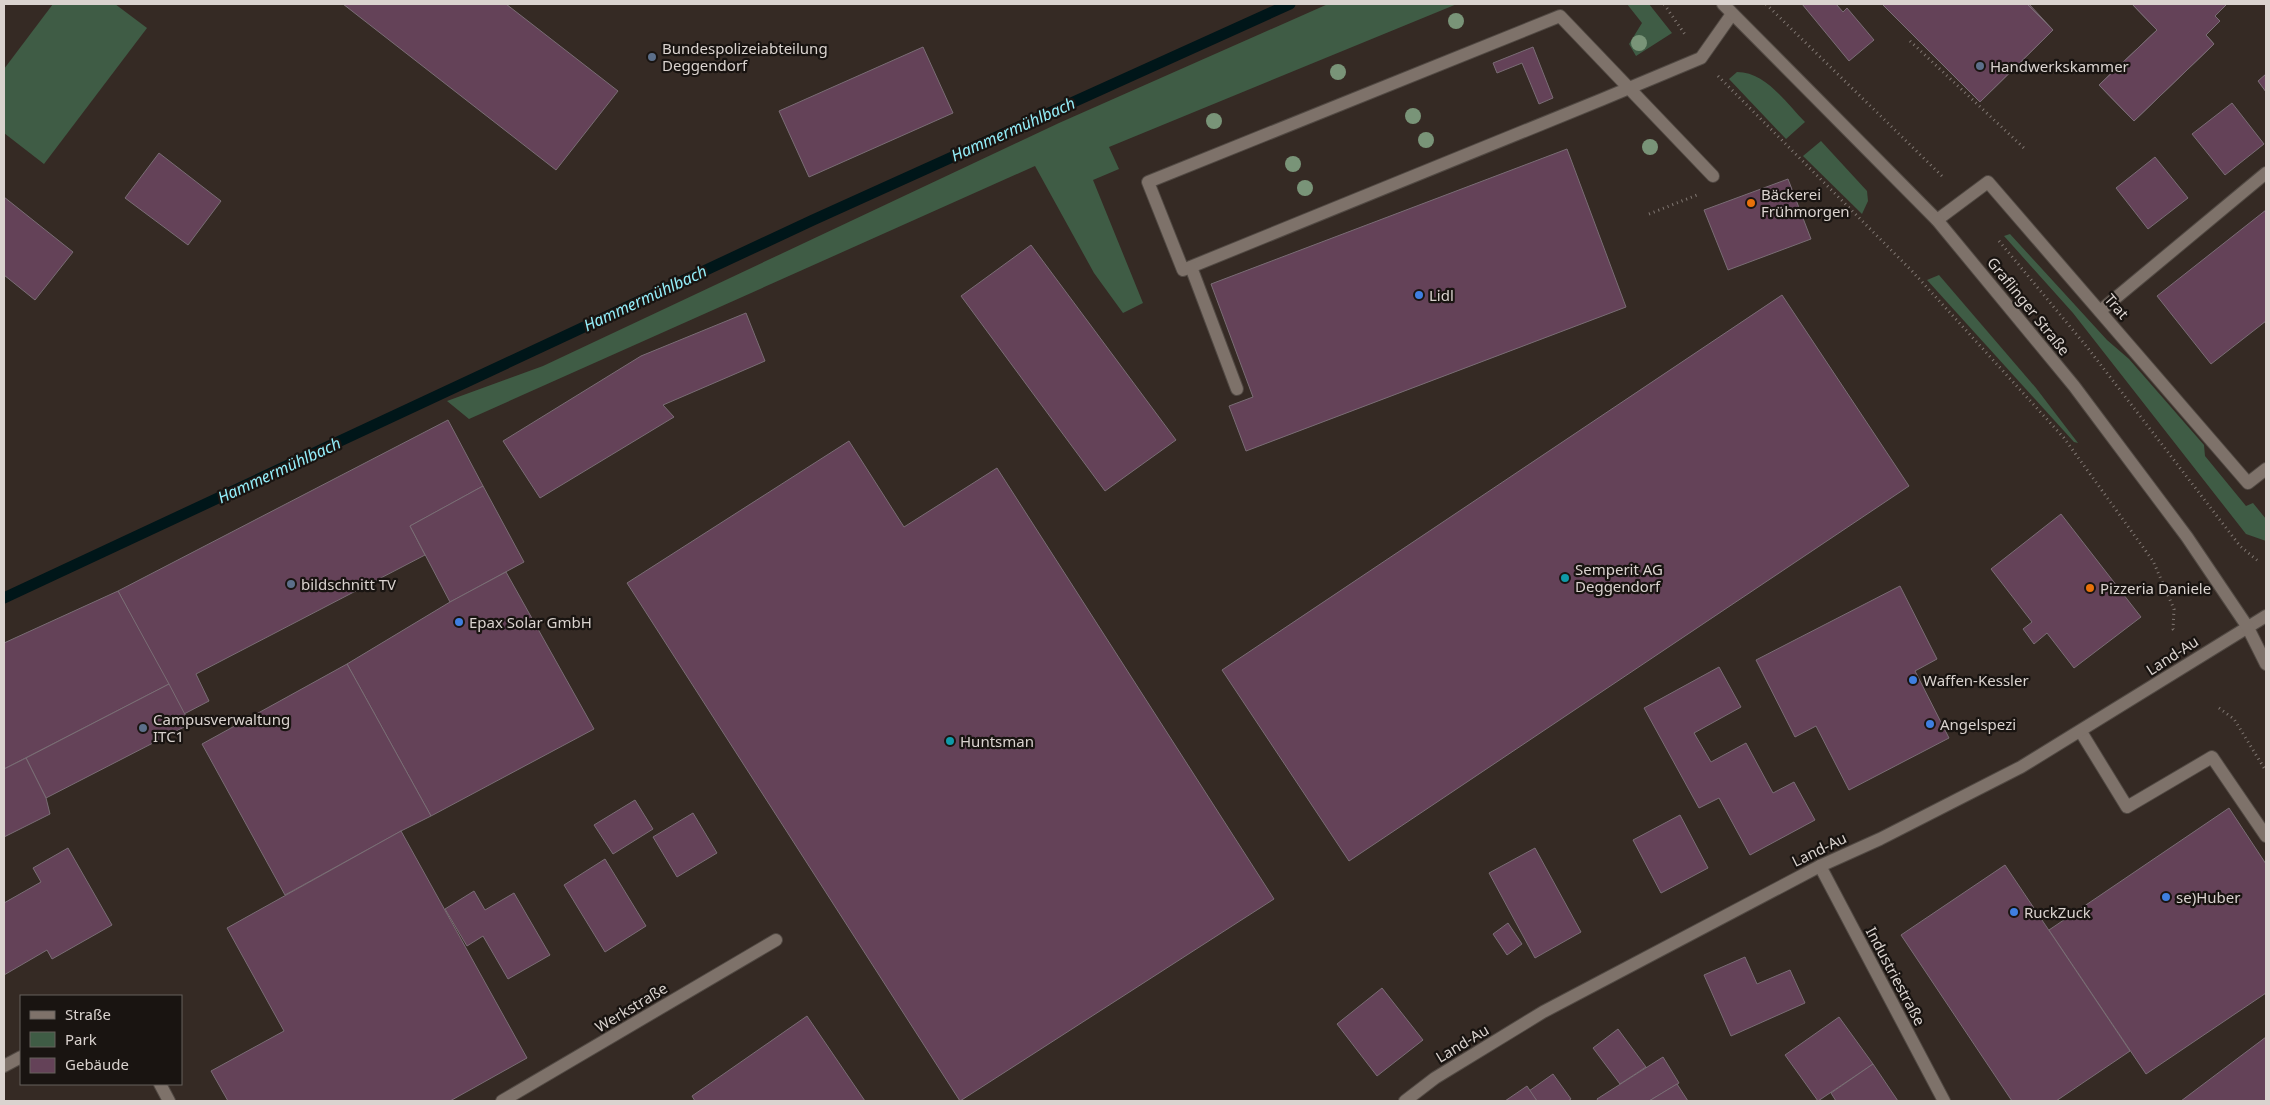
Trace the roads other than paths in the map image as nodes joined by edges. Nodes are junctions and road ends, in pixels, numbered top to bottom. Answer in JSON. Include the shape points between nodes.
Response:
{"nodes":[{"id":1,"x":1723,"y":4,"type":"edge"},
{"id":2,"x":1732,"y":14,"type":"junction"},
{"id":3,"x":1630,"y":87,"type":"junction"},
{"id":4,"x":2266,"y":173,"type":"edge"},
{"id":5,"x":1713,"y":176,"type":"dead end"},
{"id":6,"x":1937,"y":220,"type":"junction"},
{"id":7,"x":1191,"y":267,"type":"junction"},
{"id":8,"x":2100,"y":311,"type":"junction"},
{"id":9,"x":1237,"y":389,"type":"dead end"},
{"id":10,"x":2266,"y":469,"type":"edge"},
{"id":11,"x":2266,"y":616,"type":"edge"},
{"id":12,"x":2247,"y":626,"type":"junction"},
{"id":13,"x":2266,"y":664,"type":"edge"},
{"id":14,"x":2081,"y":732,"type":"junction"},
{"id":15,"x":2266,"y":836,"type":"edge"},
{"id":16,"x":1820,"y":866,"type":"junction"},
{"id":17,"x":776,"y":940,"type":"dead end"},
{"id":18,"x":20,"y":1057,"type":"edge"},
{"id":19,"x":4,"y":1066,"type":"edge"},
{"id":20,"x":161,"y":1085,"type":"edge"},
{"id":21,"x":170,"y":1101,"type":"edge"},
{"id":22,"x":502,"y":1101,"type":"edge"},
{"id":23,"x":1405,"y":1101,"type":"edge"},
{"id":24,"x":1944,"y":1101,"type":"edge"}],
"edges":[{"from":1,"to":2,"type":"street","name":"Graflinger Straße"},
{"from":2,"to":3,"type":"street","via":[[1701,58]]},
{"from":2,"to":6,"type":"street","name":"Graflinger Straße"},
{"from":3,"to":5,"type":"street"},
{"from":3,"to":7,"type":"street"},
{"from":3,"to":7,"type":"street","via":[[1560,16],[1148,182],[1183,270]]},
{"from":4,"to":8,"type":"street"},
{"from":6,"to":8,"type":"street","name":"Trat","via":[[1988,182]]},
{"from":6,"to":12,"type":"street","name":"Graflinger Straße","via":[[2074,386],[2187,536]]},
{"from":7,"to":9,"type":"street"},
{"from":8,"to":10,"type":"street","name":"Trat","via":[[2248,483]]},
{"from":11,"to":12,"type":"street"},
{"from":12,"to":13,"type":"street","name":"Graflinger Straße"},
{"from":12,"to":14,"type":"street","name":"Land-Au"},
{"from":14,"to":15,"type":"street","via":[[2127,807],[2212,758]]},
{"from":14,"to":16,"type":"street","name":"Land-Au","via":[[2021,767]]},
{"from":16,"to":23,"type":"street","name":"Land-Au","via":[[1543,1012],[1435,1078]]},
{"from":16,"to":24,"type":"street","name":"Industriestraße"},
{"from":17,"to":22,"type":"street","name":"Werkstraße"},
{"from":18,"to":19,"type":"street"},
{"from":20,"to":21,"type":"street"}]}
